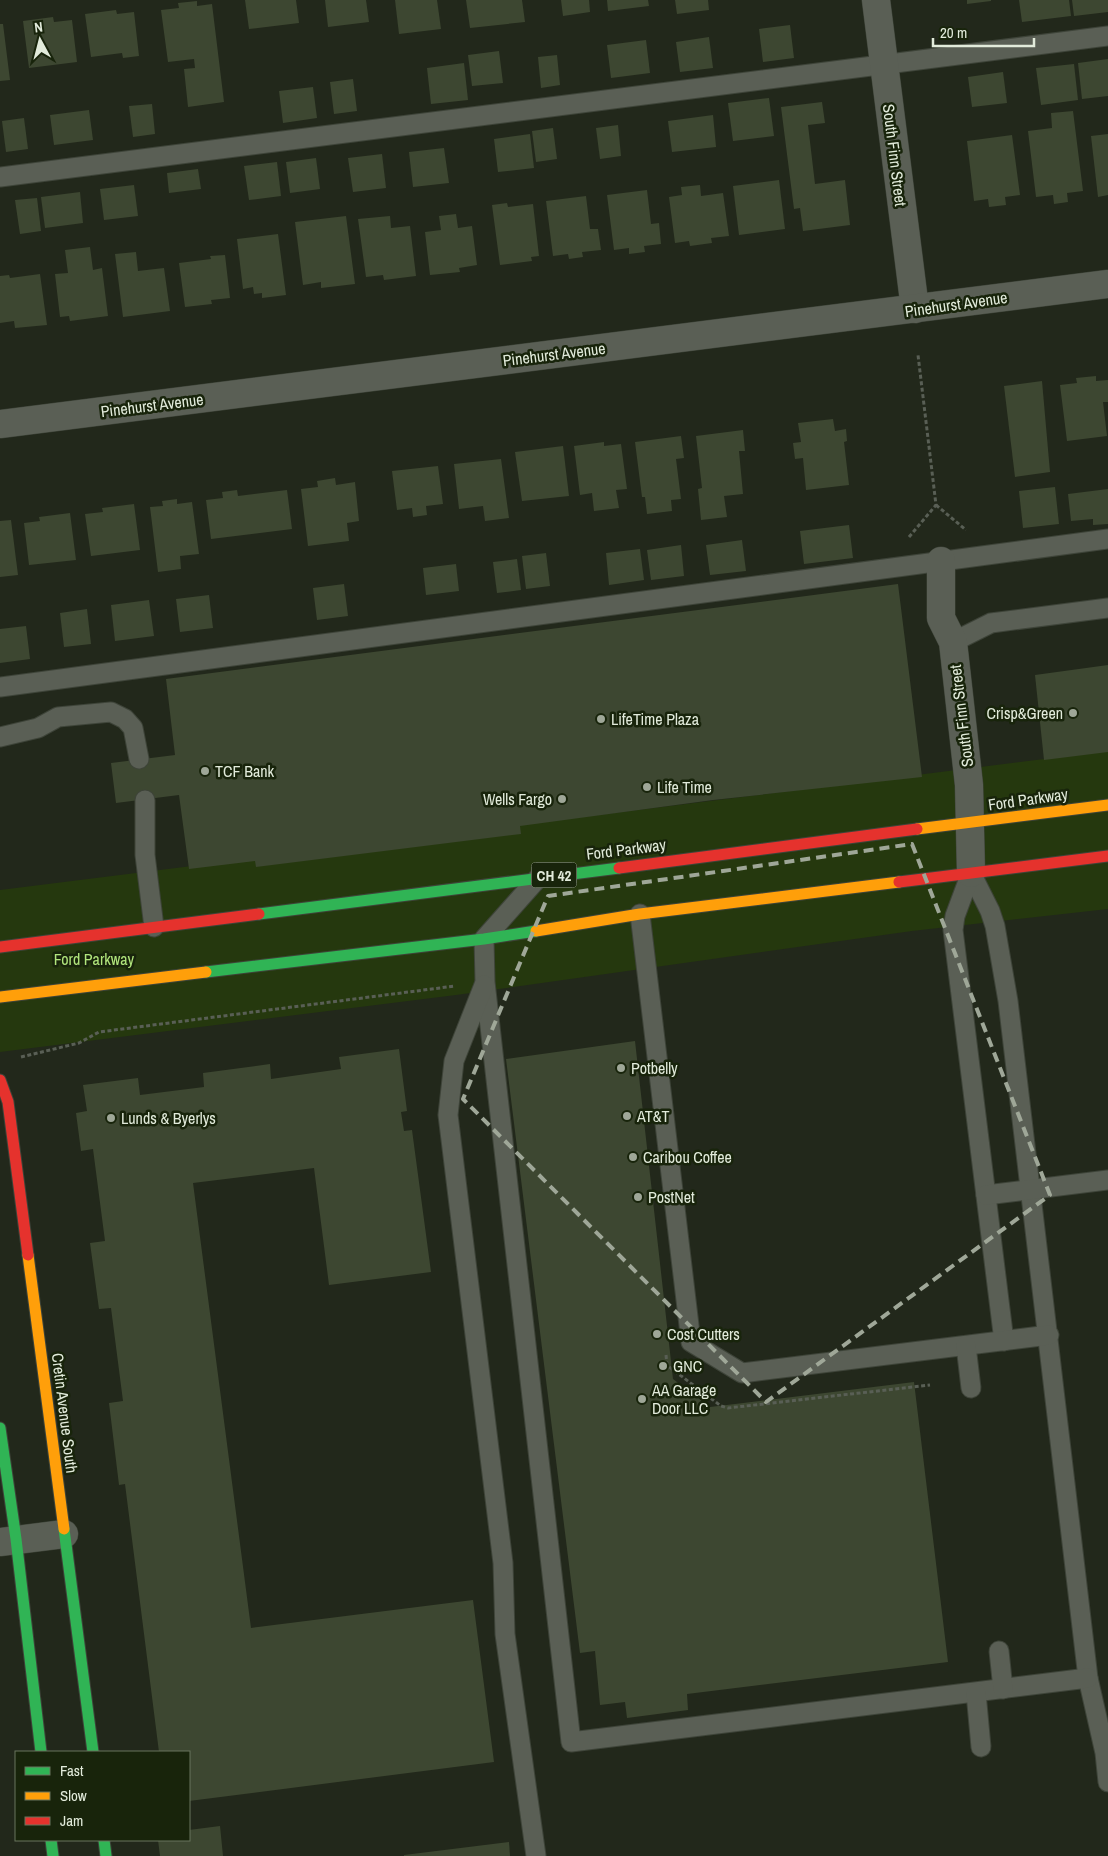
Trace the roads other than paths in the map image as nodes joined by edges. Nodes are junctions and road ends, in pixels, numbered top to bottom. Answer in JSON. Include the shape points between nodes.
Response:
{"nodes":[{"id":1,"x":876,"y":0,"type":"edge"},
{"id":2,"x":1108,"y":36,"type":"edge"},
{"id":3,"x":884,"y":65,"type":"junction"},
{"id":4,"x":0,"y":177,"type":"edge"},
{"id":5,"x":1108,"y":284,"type":"edge"},
{"id":6,"x":915,"y":309,"type":"junction"},
{"id":7,"x":0,"y":424,"type":"edge"},
{"id":8,"x":1108,"y":539,"type":"edge"},
{"id":9,"x":941,"y":560,"type":"junction"},
{"id":10,"x":1108,"y":608,"type":"edge"},
{"id":11,"x":953,"y":642,"type":"junction"},
{"id":12,"x":0,"y":687,"type":"edge"},
{"id":13,"x":0,"y":737,"type":"edge"},
{"id":14,"x":139,"y":759,"type":"dead end"},
{"id":15,"x":145,"y":800,"type":"dead end"},
{"id":16,"x":1108,"y":805,"type":"edge"},
{"id":17,"x":972,"y":823,"type":"junction"},
{"id":18,"x":1108,"y":856,"type":"edge"},
{"id":19,"x":972,"y":873,"type":"junction"},
{"id":20,"x":539,"y":877,"type":"junction"},
{"id":21,"x":640,"y":914,"type":"junction"},
{"id":22,"x":154,"y":927,"type":"junction"},
{"id":23,"x":484,"y":939,"type":"junction"},
{"id":24,"x":0,"y":948,"type":"edge"},
{"id":25,"x":485,"y":982,"type":"junction"},
{"id":26,"x":0,"y":996,"type":"edge"},
{"id":27,"x":0,"y":1080,"type":"edge"},
{"id":28,"x":1108,"y":1180,"type":"edge"},
{"id":29,"x":1030,"y":1189,"type":"junction"},
{"id":30,"x":986,"y":1195,"type":"junction"},
{"id":31,"x":1049,"y":1335,"type":"junction"},
{"id":32,"x":1004,"y":1341,"type":"junction"},
{"id":33,"x":966,"y":1346,"type":"junction"},
{"id":34,"x":971,"y":1388,"type":"dead end"},
{"id":35,"x":0,"y":1428,"type":"edge"},
{"id":36,"x":64,"y":1534,"type":"junction"},
{"id":37,"x":8,"y":1541,"type":"edge"},
{"id":38,"x":999,"y":1651,"type":"dead end"},
{"id":39,"x":1088,"y":1678,"type":"junction"},
{"id":40,"x":1003,"y":1689,"type":"junction"},
{"id":41,"x":976,"y":1692,"type":"junction"},
{"id":42,"x":981,"y":1747,"type":"dead end"},
{"id":43,"x":41,"y":1751,"type":"edge"},
{"id":44,"x":93,"y":1751,"type":"edge"},
{"id":45,"x":1108,"y":1782,"type":"edge"},
{"id":46,"x":51,"y":1841,"type":"edge"},
{"id":47,"x":104,"y":1841,"type":"edge"},
{"id":48,"x":53,"y":1856,"type":"edge"},
{"id":49,"x":106,"y":1856,"type":"edge"},
{"id":50,"x":536,"y":1856,"type":"edge"}],
"edges":[{"from":1,"to":3,"type":"street","name":"South Finn Street"},
{"from":2,"to":3,"type":"lane"},
{"from":3,"to":4,"type":"lane"},
{"from":3,"to":6,"type":"street","name":"South Finn Street"},
{"from":5,"to":6,"type":"street","name":"Pinehurst Avenue"},
{"from":6,"to":7,"type":"street","name":"Pinehurst Avenue"},
{"from":8,"to":9,"type":"lane"},
{"from":9,"to":11,"type":"street","name":"South Finn Street","via":[[941,618]]},
{"from":9,"to":12,"type":"lane"},
{"from":10,"to":11,"type":"lane","via":[[991,623]]},
{"from":11,"to":17,"type":"street","name":"South Finn Street"},
{"from":13,"to":14,"type":"lane","via":[[38,728],[58,717],[111,712],[125,718],[133,728]]},
{"from":15,"to":22,"type":"lane","via":[[145,855]]},
{"from":16,"to":17,"type":"main road","name":"Ford Parkway","number":"CH 42"},
{"from":17,"to":19,"type":"street","name":"South Finn Street"},
{"from":17,"to":20,"type":"main road","name":"Ford Parkway","number":"CH 42"},
{"from":18,"to":19,"type":"main road"},
{"from":19,"to":21,"type":"main road"},
{"from":19,"to":29,"type":"lane","via":[[990,911],[1008,1001]]},
{"from":19,"to":30,"type":"lane","via":[[955,916],[953,930]]},
{"from":20,"to":22,"type":"main road","name":"Ford Parkway","number":"CH 42"},
{"from":20,"to":23,"type":"lane"},
{"from":21,"to":23,"type":"main road"},
{"from":21,"to":33,"type":"lane","via":[[691,1342],[742,1373]]},
{"from":22,"to":24,"type":"main road","name":"Ford Parkway","number":"CH 42"},
{"from":23,"to":25,"type":"lane"},
{"from":23,"to":26,"type":"main road"},
{"from":25,"to":41,"type":"lane","via":[[571,1742]]},
{"from":25,"to":50,"type":"lane","via":[[454,1061],[448,1115],[503,1563],[505,1634]]},
{"from":27,"to":36,"type":"main road","name":"Cretin Avenue South","via":[[8,1102]]},
{"from":28,"to":29,"type":"lane"},
{"from":29,"to":30,"type":"lane"},
{"from":29,"to":31,"type":"lane"},
{"from":30,"to":32,"type":"lane"},
{"from":31,"to":32,"type":"lane"},
{"from":31,"to":39,"type":"lane"},
{"from":32,"to":33,"type":"lane"},
{"from":33,"to":34,"type":"lane"},
{"from":35,"to":37,"type":"main road"},
{"from":36,"to":37,"type":"street"},
{"from":36,"to":44,"type":"main road","name":"Cretin Avenue South"},
{"from":37,"to":43,"type":"main road"},
{"from":38,"to":40,"type":"lane"},
{"from":39,"to":40,"type":"lane"},
{"from":39,"to":45,"type":"lane","via":[[1105,1753]]},
{"from":40,"to":41,"type":"lane"},
{"from":41,"to":42,"type":"lane"},
{"from":46,"to":48,"type":"main road"},
{"from":47,"to":49,"type":"main road"}]}
